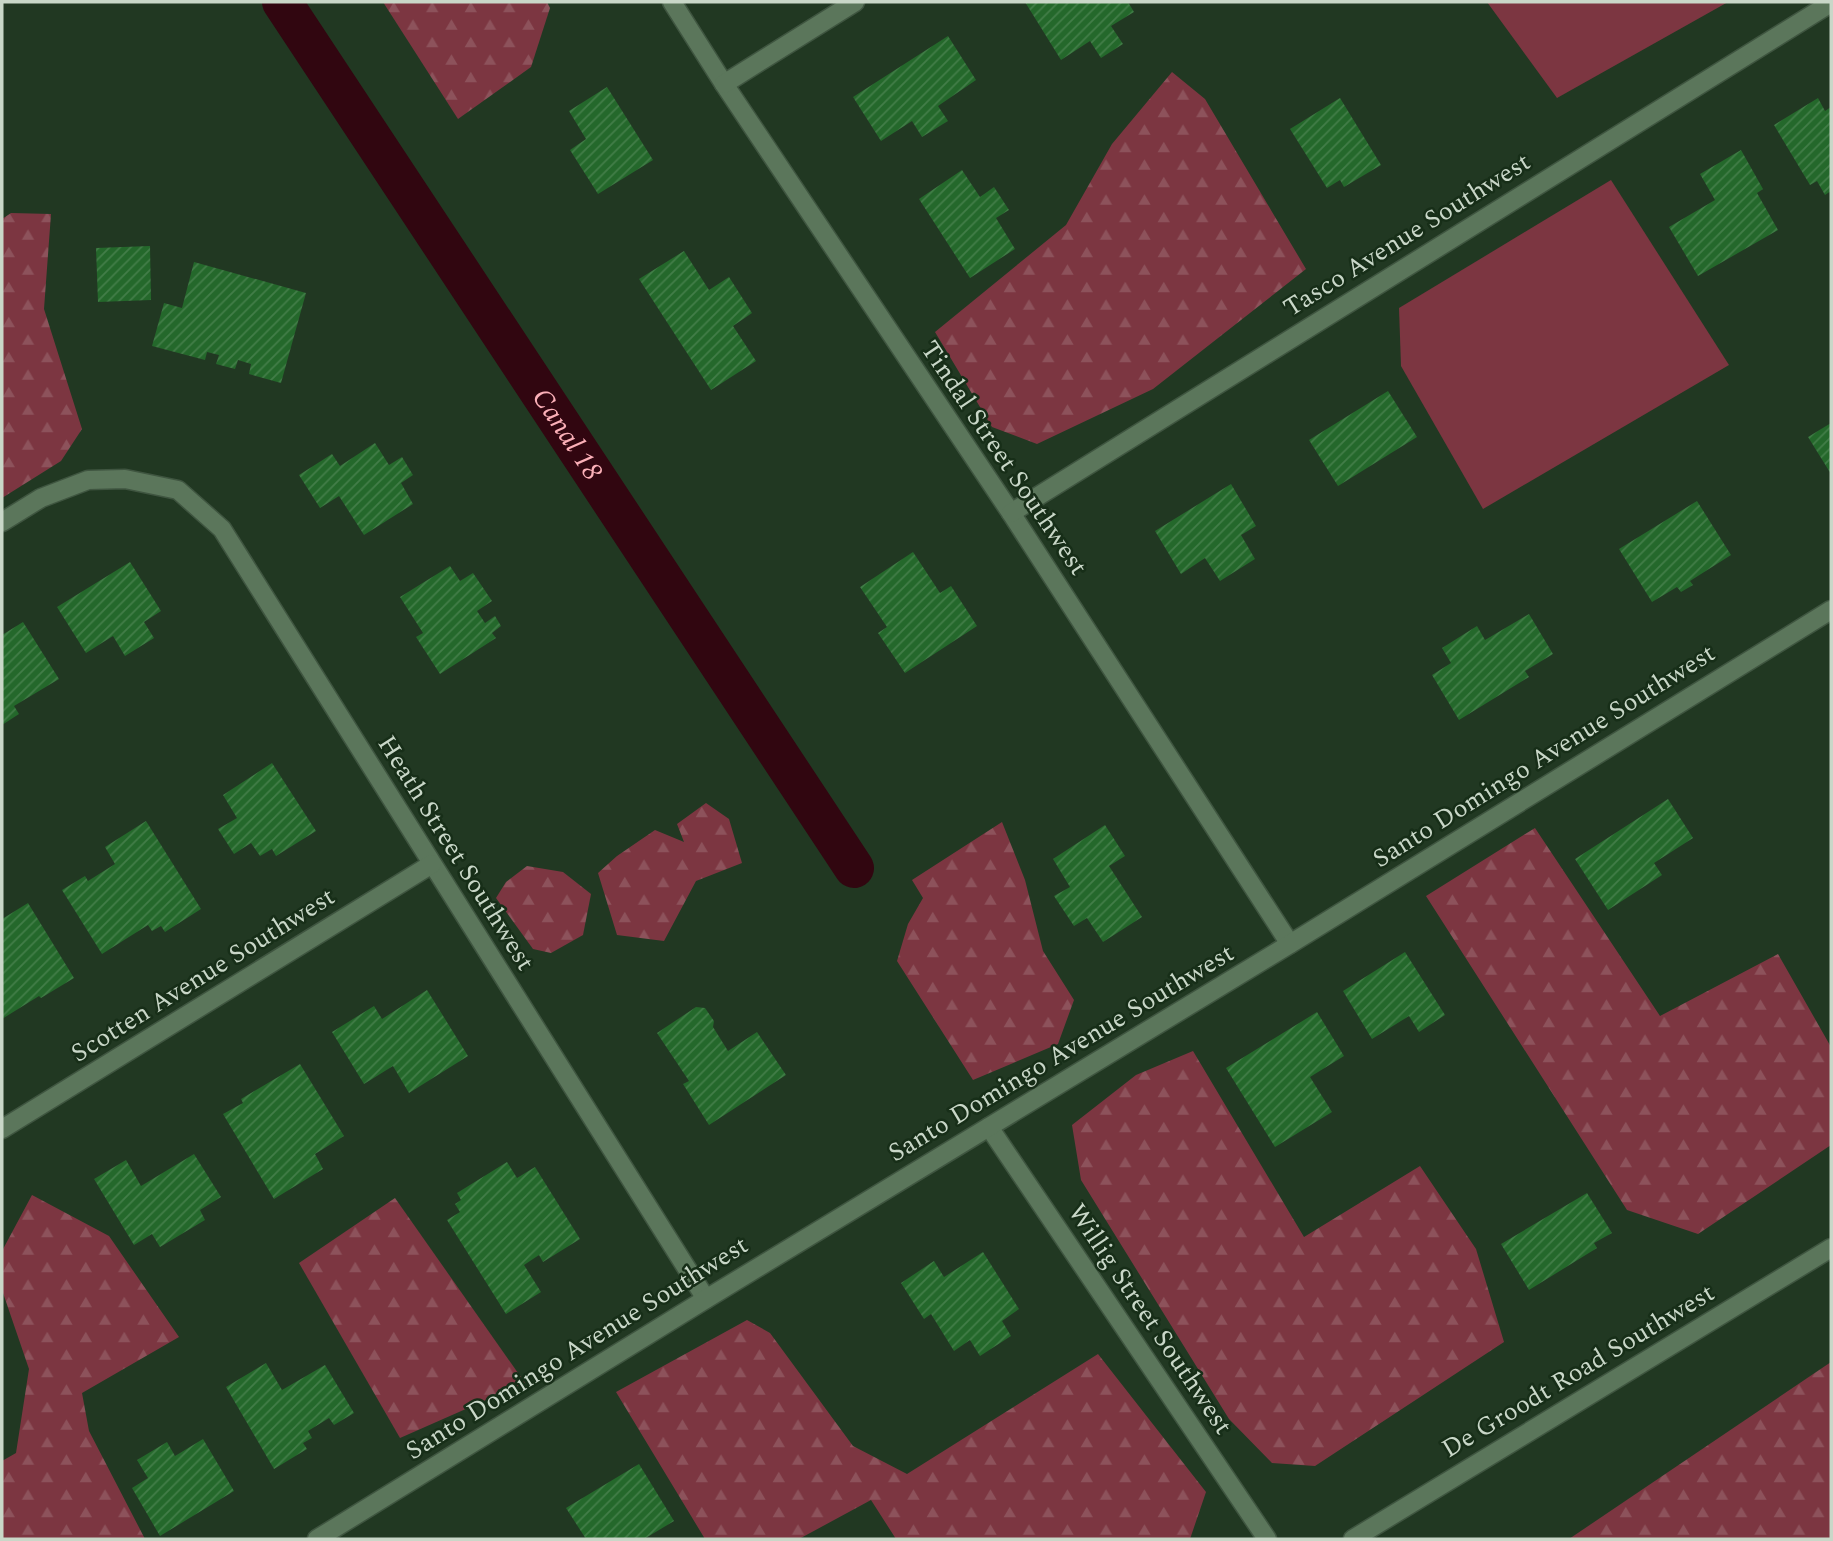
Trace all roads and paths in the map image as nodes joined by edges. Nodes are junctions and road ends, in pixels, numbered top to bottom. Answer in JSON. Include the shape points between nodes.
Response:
{"nodes":[{"id":1,"x":672,"y":2,"type":"edge"},
{"id":2,"x":855,"y":2,"type":"edge"},
{"id":3,"x":1831,"y":3,"type":"edge"},
{"id":4,"x":724,"y":84,"type":"junction"},
{"id":5,"x":1011,"y":513,"type":"junction"},
{"id":6,"x":2,"y":522,"type":"edge"},
{"id":7,"x":1831,"y":610,"type":"edge"},
{"id":8,"x":432,"y":864,"type":"junction"},
{"id":9,"x":1290,"y":944,"type":"junction"},
{"id":10,"x":989,"y":1127,"type":"junction"},
{"id":11,"x":2,"y":1129,"type":"edge"},
{"id":12,"x":1831,"y":1248,"type":"edge"},
{"id":13,"x":706,"y":1299,"type":"junction"},
{"id":14,"x":317,"y":1539,"type":"edge"},
{"id":15,"x":1267,"y":1539,"type":"edge"},
{"id":16,"x":1353,"y":1539,"type":"edge"}],
"edges":[{"from":1,"to":4,"type":"street","name":"Tindal Street Southwest"},
{"from":2,"to":4,"type":"street"},
{"from":3,"to":5,"type":"street","name":"Tasco Avenue Southwest"},
{"from":4,"to":5,"type":"street","name":"Tindal Street Southwest"},
{"from":5,"to":9,"type":"street","name":"Tindal Street Southwest"},
{"from":6,"to":8,"type":"street","name":"Heath Street Southwest","via":[[41,498],[88,480],[125,479],[178,490],[222,529]]},
{"from":7,"to":9,"type":"street","name":"Santo Domingo Avenue Southwest"},
{"from":8,"to":11,"type":"street","name":"Scotten Avenue Southwest"},
{"from":8,"to":13,"type":"street","name":"Heath Street Southwest"},
{"from":9,"to":10,"type":"street","name":"Santo Domingo Avenue Southwest"},
{"from":10,"to":13,"type":"street","name":"Santo Domingo Avenue Southwest"},
{"from":10,"to":15,"type":"street","name":"Willig Street Southwest"},
{"from":12,"to":16,"type":"street","name":"De Groodt Road Southwest"},
{"from":13,"to":14,"type":"street","name":"Santo Domingo Avenue Southwest"}]}
